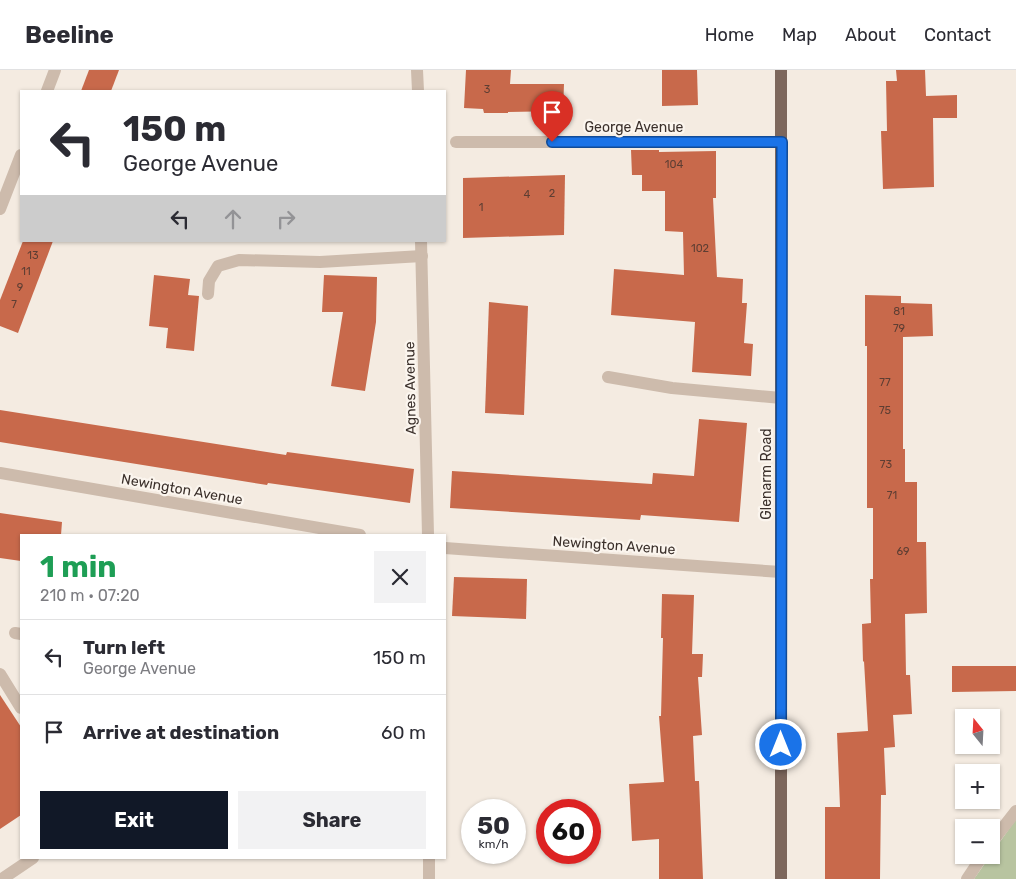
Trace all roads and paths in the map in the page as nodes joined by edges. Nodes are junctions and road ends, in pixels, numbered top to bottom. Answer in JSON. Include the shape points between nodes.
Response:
{"nodes":[{"id":1,"x":55,"y":70,"type":"edge"},
{"id":2,"x":417,"y":70,"type":"edge"},
{"id":3,"x":781,"y":70,"type":"edge"},
{"id":4,"x":46,"y":90,"type":"edge"},
{"id":5,"x":418,"y":90,"type":"edge"},
{"id":6,"x":456,"y":142,"type":"dead end"},
{"id":7,"x":782,"y":142,"type":"junction"},
{"id":8,"x":20,"y":158,"type":"edge"},
{"id":9,"x":0,"y":209,"type":"edge"},
{"id":10,"x":421,"y":242,"type":"edge"},
{"id":11,"x":422,"y":256,"type":"junction"},
{"id":12,"x":208,"y":294,"type":"dead end"},
{"id":13,"x":608,"y":377,"type":"dead end"},
{"id":14,"x":781,"y":398,"type":"junction"},
{"id":15,"x":0,"y":473,"type":"edge"},
{"id":16,"x":354,"y":534,"type":"edge"},
{"id":17,"x":428,"y":534,"type":"edge"},
{"id":18,"x":446,"y":548,"type":"edge"},
{"id":19,"x":781,"y":572,"type":"junction"},
{"id":20,"x":0,"y":674,"type":"edge"},
{"id":21,"x":20,"y":706,"type":"edge"},
{"id":22,"x":1016,"y":811,"type":"edge"},
{"id":23,"x":1000,"y":831,"type":"edge"},
{"id":24,"x":32,"y":859,"type":"edge"},
{"id":25,"x":429,"y":859,"type":"edge"},
{"id":26,"x":977,"y":864,"type":"edge"},
{"id":27,"x":2,"y":879,"type":"edge"},
{"id":28,"x":429,"y":879,"type":"edge"},
{"id":29,"x":781,"y":879,"type":"edge"},
{"id":30,"x":968,"y":879,"type":"edge"}],
"edges":[{"from":1,"to":4,"type":"street"},
{"from":2,"to":5,"type":"street"},
{"from":3,"to":7,"type":"main road","name":"Glenarm Road"},
{"from":6,"to":7,"type":"street","name":"George Avenue"},
{"from":7,"to":14,"type":"main road","name":"Glenarm Road"},
{"from":8,"to":9,"type":"street"},
{"from":10,"to":11,"type":"street","name":"Agnes Avenue"},
{"from":11,"to":12,"type":"street","via":[[320,262],[239,260],[218,266],[209,281]]},
{"from":11,"to":17,"type":"street","name":"Agnes Avenue"},
{"from":13,"to":14,"type":"street","via":[[672,388]]},
{"from":14,"to":19,"type":"main road","name":"Glenarm Road"},
{"from":15,"to":16,"type":"street","name":"Newington Avenue"},
{"from":18,"to":19,"type":"street","name":"Newington Avenue"},
{"from":19,"to":29,"type":"main road","name":"Glenarm Road"},
{"from":20,"to":21,"type":"street"},
{"from":22,"to":23,"type":"street"},
{"from":24,"to":27,"type":"street"},
{"from":25,"to":28,"type":"street"},
{"from":26,"to":30,"type":"street"}]}
